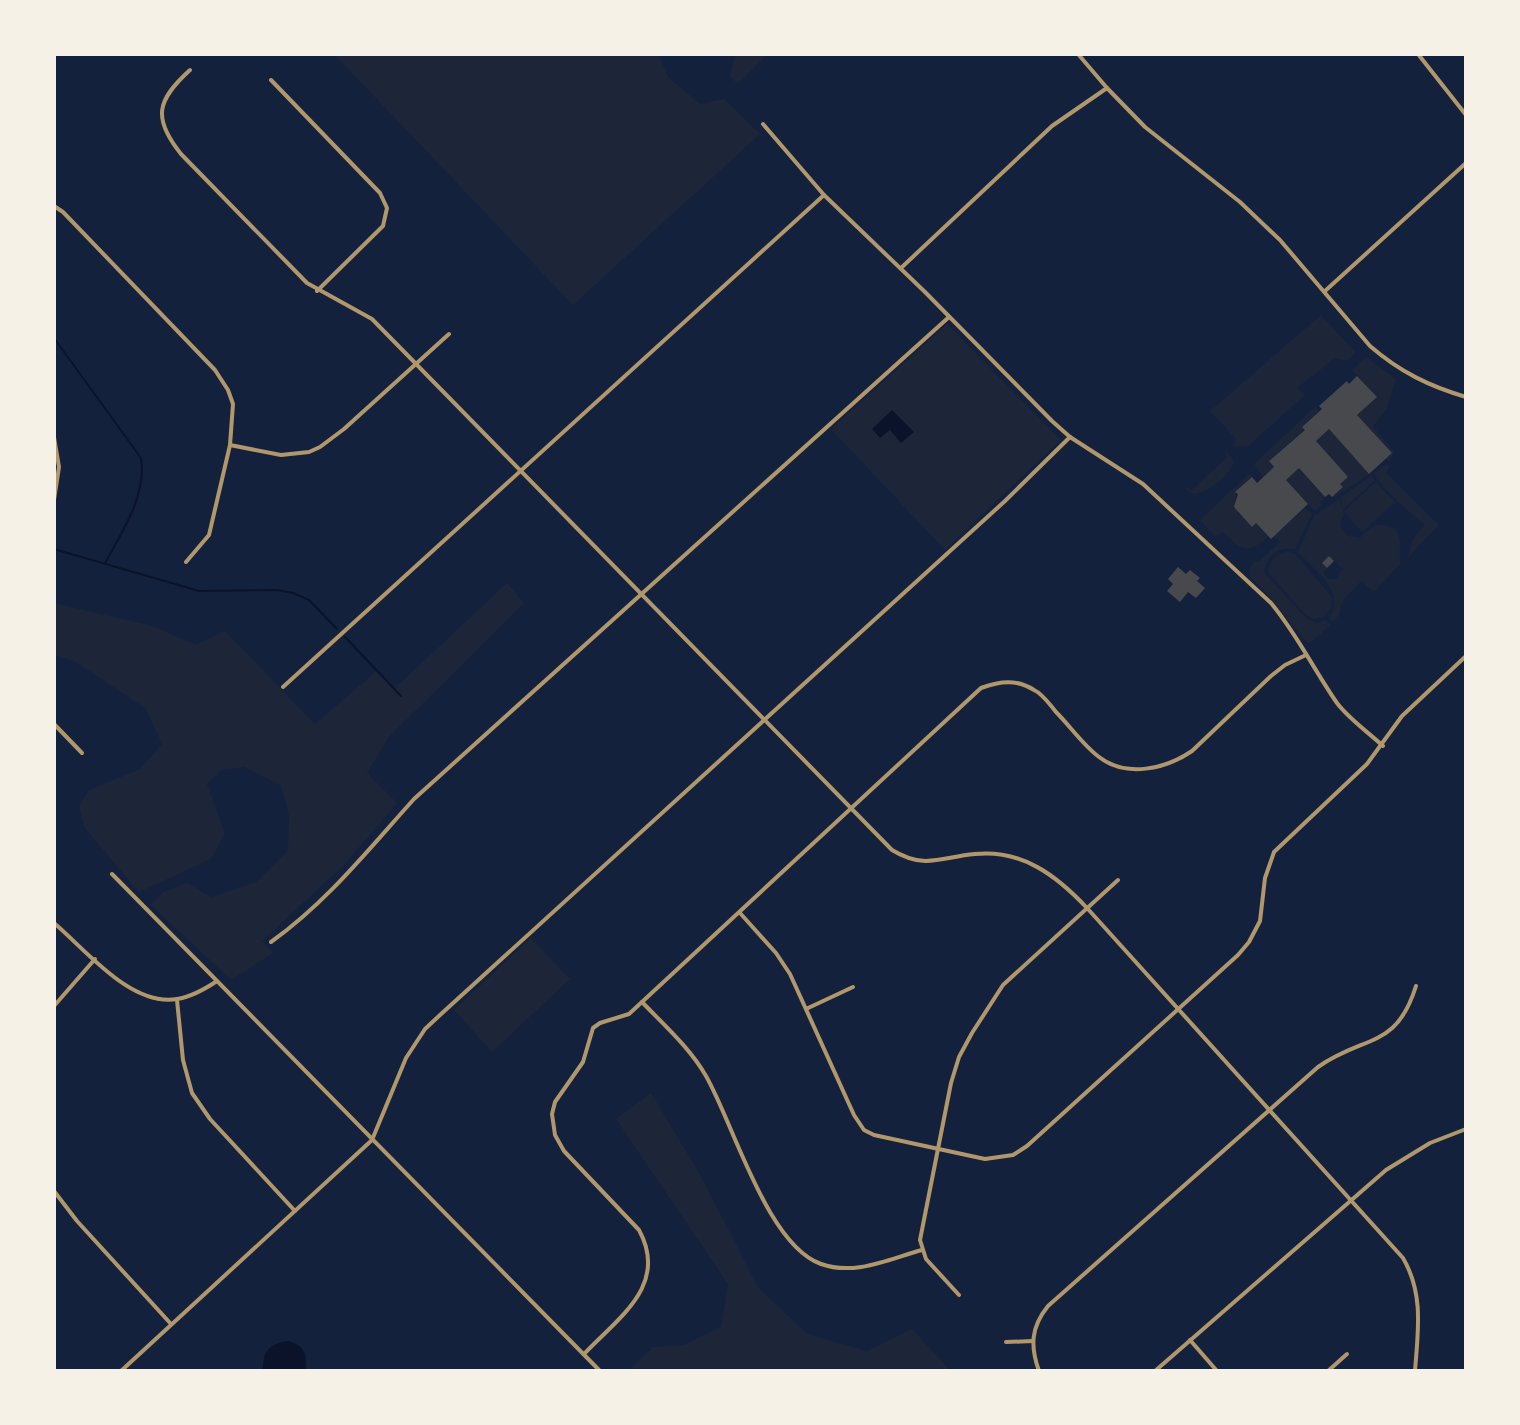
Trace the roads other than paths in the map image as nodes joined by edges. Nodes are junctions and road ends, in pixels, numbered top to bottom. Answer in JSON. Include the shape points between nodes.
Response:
{"nodes":[{"id":1,"x":1078,"y":54,"type":"edge"},
{"id":2,"x":1418,"y":54,"type":"edge"},
{"id":3,"x":190,"y":70,"type":"dead end"},
{"id":4,"x":271,"y":80,"type":"dead end"},
{"id":5,"x":1107,"y":88,"type":"junction"},
{"id":6,"x":1466,"y":115,"type":"edge"},
{"id":7,"x":763,"y":124,"type":"dead end"},
{"id":8,"x":1466,"y":163,"type":"edge"},
{"id":9,"x":824,"y":195,"type":"junction"},
{"id":10,"x":54,"y":206,"type":"edge"},
{"id":11,"x":901,"y":268,"type":"junction"},
{"id":12,"x":317,"y":291,"type":"junction"},
{"id":13,"x":1325,"y":291,"type":"junction"},
{"id":14,"x":949,"y":317,"type":"junction"},
{"id":15,"x":449,"y":334,"type":"dead end"},
{"id":16,"x":416,"y":364,"type":"junction"},
{"id":17,"x":1466,"y":397,"type":"edge"},
{"id":18,"x":54,"y":437,"type":"edge"},
{"id":19,"x":1070,"y":437,"type":"junction"},
{"id":20,"x":230,"y":445,"type":"junction"},
{"id":21,"x":520,"y":469,"type":"junction"},
{"id":22,"x":54,"y":500,"type":"edge"},
{"id":23,"x":186,"y":562,"type":"dead end"},
{"id":24,"x":644,"y":595,"type":"junction"},
{"id":25,"x":1306,"y":655,"type":"junction"},
{"id":26,"x":1466,"y":656,"type":"edge"},
{"id":27,"x":283,"y":687,"type":"dead end"},
{"id":28,"x":764,"y":719,"type":"junction"},
{"id":29,"x":54,"y":724,"type":"edge"},
{"id":30,"x":1383,"y":746,"type":"junction"},
{"id":31,"x":82,"y":753,"type":"dead end"},
{"id":32,"x":853,"y":808,"type":"junction"},
{"id":33,"x":112,"y":874,"type":"dead end"},
{"id":34,"x":1118,"y":880,"type":"dead end"},
{"id":35,"x":1087,"y":908,"type":"junction"},
{"id":36,"x":740,"y":913,"type":"junction"},
{"id":37,"x":54,"y":923,"type":"edge"},
{"id":38,"x":271,"y":942,"type":"dead end"},
{"id":39,"x":95,"y":959,"type":"junction"},
{"id":40,"x":217,"y":981,"type":"junction"},
{"id":41,"x":1416,"y":986,"type":"dead end"},
{"id":42,"x":853,"y":987,"type":"dead end"},
{"id":43,"x":177,"y":1000,"type":"junction"},
{"id":44,"x":642,"y":1002,"type":"junction"},
{"id":45,"x":54,"y":1006,"type":"edge"},
{"id":46,"x":806,"y":1009,"type":"junction"},
{"id":47,"x":1179,"y":1009,"type":"junction"},
{"id":48,"x":1270,"y":1110,"type":"junction"},
{"id":49,"x":1466,"y":1129,"type":"edge"},
{"id":50,"x":372,"y":1140,"type":"junction"},
{"id":51,"x":937,"y":1150,"type":"junction"},
{"id":52,"x":54,"y":1191,"type":"edge"},
{"id":53,"x":1351,"y":1198,"type":"junction"},
{"id":54,"x":295,"y":1211,"type":"junction"},
{"id":55,"x":922,"y":1250,"type":"junction"},
{"id":56,"x":959,"y":1295,"type":"dead end"},
{"id":57,"x":172,"y":1324,"type":"junction"},
{"id":58,"x":1190,"y":1340,"type":"junction"},
{"id":59,"x":1033,"y":1341,"type":"junction"},
{"id":60,"x":1006,"y":1342,"type":"dead end"},
{"id":61,"x":584,"y":1354,"type":"junction"},
{"id":62,"x":1347,"y":1354,"type":"dead end"},
{"id":63,"x":121,"y":1371,"type":"edge"},
{"id":64,"x":600,"y":1371,"type":"edge"},
{"id":65,"x":1039,"y":1371,"type":"edge"},
{"id":66,"x":1155,"y":1371,"type":"edge"},
{"id":67,"x":1217,"y":1371,"type":"edge"},
{"id":68,"x":1328,"y":1371,"type":"edge"},
{"id":69,"x":1415,"y":1371,"type":"edge"}],
"edges":[{"from":1,"to":5,"type":"street"},
{"from":2,"to":6,"type":"street"},
{"from":3,"to":12,"type":"street","via":[[164,102],[161,117],[168,137]]},
{"from":4,"to":12,"type":"street","via":[[380,193],[387,208],[383,226]]},
{"from":5,"to":11,"type":"street","via":[[1052,126]]},
{"from":5,"to":13,"type":"street","via":[[1166,145],[1240,202]]},
{"from":7,"to":9,"type":"street"},
{"from":8,"to":13,"type":"street"},
{"from":9,"to":11,"type":"street"},
{"from":9,"to":21,"type":"street"},
{"from":10,"to":20,"type":"street","via":[[215,370],[233,404]]},
{"from":11,"to":14,"type":"street"},
{"from":12,"to":16,"type":"street","via":[[372,319]]},
{"from":13,"to":17,"type":"street","via":[[1370,346],[1398,368],[1427,385]]},
{"from":14,"to":19,"type":"street"},
{"from":14,"to":24,"type":"street"},
{"from":15,"to":16,"type":"street"},
{"from":16,"to":20,"type":"street","via":[[344,429],[309,452],[281,455]]},
{"from":16,"to":21,"type":"street"},
{"from":18,"to":22,"type":"street","via":[[59,467]]},
{"from":19,"to":25,"type":"street","via":[[1154,495],[1271,603]]},
{"from":19,"to":28,"type":"street"},
{"from":20,"to":23,"type":"street","via":[[209,535]]},
{"from":21,"to":24,"type":"street"},
{"from":21,"to":27,"type":"street"},
{"from":24,"to":28,"type":"street"},
{"from":24,"to":38,"type":"street","via":[[414,799],[339,885]]},
{"from":25,"to":30,"type":"street","via":[[1340,706]]},
{"from":25,"to":32,"type":"street","via":[[1271,676],[1192,751],[1143,769],[1120,768],[1099,757],[1036,690],[1013,681],[996,682],[981,688]]},
{"from":26,"to":30,"type":"street","via":[[1402,716]]},
{"from":28,"to":32,"type":"street"},
{"from":28,"to":50,"type":"street","via":[[425,1029],[399,1071]]},
{"from":29,"to":31,"type":"street"},
{"from":30,"to":47,"type":"street","via":[[1274,852],[1260,921],[1249,942]]},
{"from":32,"to":35,"type":"street","via":[[902,856],[926,863],[977,853],[1012,856],[1052,874]]},
{"from":32,"to":36,"type":"street"},
{"from":33,"to":40,"type":"street"},
{"from":34,"to":35,"type":"street"},
{"from":35,"to":47,"type":"street"},
{"from":35,"to":51,"type":"street","via":[[1003,985],[986,1008],[959,1057]]},
{"from":36,"to":44,"type":"street"},
{"from":36,"to":46,"type":"street","via":[[783,964]]},
{"from":37,"to":39,"type":"street"},
{"from":39,"to":43,"type":"street","via":[[130,989]]},
{"from":39,"to":45,"type":"street"},
{"from":40,"to":43,"type":"street"},
{"from":40,"to":50,"type":"street"},
{"from":41,"to":48,"type":"street","via":[[1394,1028],[1331,1059]]},
{"from":42,"to":46,"type":"street"},
{"from":43,"to":54,"type":"street","via":[[192,1093]]},
{"from":44,"to":55,"type":"street","via":[[700,1067],[774,1222],[800,1253],[821,1264],[861,1267]]},
{"from":44,"to":61,"type":"street","via":[[629,1014],[593,1028],[583,1062],[552,1114],[564,1151],[639,1230],[650,1259],[639,1295]]},
{"from":46,"to":51,"type":"street","via":[[859,1125],[874,1135]]},
{"from":47,"to":48,"type":"street"},
{"from":47,"to":51,"type":"street","via":[[1013,1155],[985,1159]]},
{"from":48,"to":53,"type":"street"},
{"from":48,"to":59,"type":"street","via":[[1048,1306]]},
{"from":49,"to":53,"type":"street","via":[[1407,1155]]},
{"from":50,"to":54,"type":"street"},
{"from":50,"to":61,"type":"street"},
{"from":51,"to":55,"type":"street","via":[[920,1231]]},
{"from":52,"to":57,"type":"street"},
{"from":53,"to":58,"type":"street"},
{"from":53,"to":69,"type":"street","via":[[1398,1251],[1412,1276],[1419,1312]]},
{"from":54,"to":57,"type":"street"},
{"from":55,"to":56,"type":"street"},
{"from":57,"to":63,"type":"street"},
{"from":58,"to":66,"type":"street"},
{"from":58,"to":67,"type":"street"},
{"from":59,"to":60,"type":"street"},
{"from":59,"to":65,"type":"street"},
{"from":61,"to":64,"type":"street"},
{"from":62,"to":68,"type":"street"}]}
